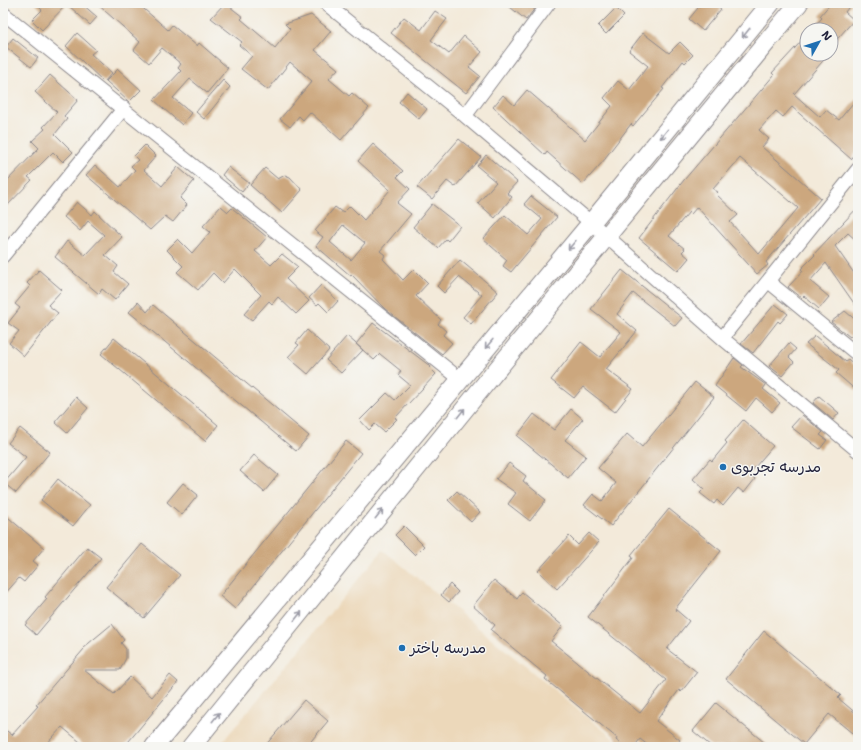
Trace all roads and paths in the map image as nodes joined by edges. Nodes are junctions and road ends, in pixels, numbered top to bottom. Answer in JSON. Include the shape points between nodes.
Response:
{"nodes":[{"id":1,"x":325,"y":3,"type":"edge"},
{"id":2,"x":549,"y":3,"type":"edge"},
{"id":3,"x":771,"y":3,"type":"edge"},
{"id":4,"x":799,"y":3,"type":"edge"},
{"id":5,"x":3,"y":13,"type":"edge"},
{"id":6,"x":124,"y":108,"type":"junction"},
{"id":7,"x":465,"y":116,"type":"junction"},
{"id":8,"x":858,"y":169,"type":"edge"},
{"id":9,"x":591,"y":223,"type":"junction"},
{"id":10,"x":608,"y":237,"type":"junction"},
{"id":11,"x":3,"y":256,"type":"edge"},
{"id":12,"x":769,"y":282,"type":"junction"},
{"id":13,"x":722,"y":338,"type":"junction"},
{"id":14,"x":858,"y":355,"type":"edge"},
{"id":15,"x":460,"y":379,"type":"junction"},
{"id":16,"x":858,"y":451,"type":"edge"},
{"id":17,"x":154,"y":747,"type":"edge"},
{"id":18,"x":192,"y":747,"type":"edge"}],
"edges":[{"from":1,"to":7,"type":"street"},
{"from":2,"to":7,"type":"street"},
{"from":3,"to":9,"type":"main road","one_way":true},
{"from":4,"to":10,"type":"main road"},
{"from":5,"to":6,"type":"street"},
{"from":6,"to":11,"type":"street"},
{"from":6,"to":15,"type":"street"},
{"from":7,"to":9,"type":"street"},
{"from":8,"to":12,"type":"street"},
{"from":9,"to":10,"type":"street"},
{"from":9,"to":15,"type":"main road","one_way":true},
{"from":10,"to":13,"type":"street"},
{"from":18,"to":10,"type":"main road","one_way":true,"via":[[476,395]]},
{"from":12,"to":13,"type":"street"},
{"from":12,"to":14,"type":"street"},
{"from":13,"to":16,"type":"street"},
{"from":15,"to":17,"type":"main road"}]}
